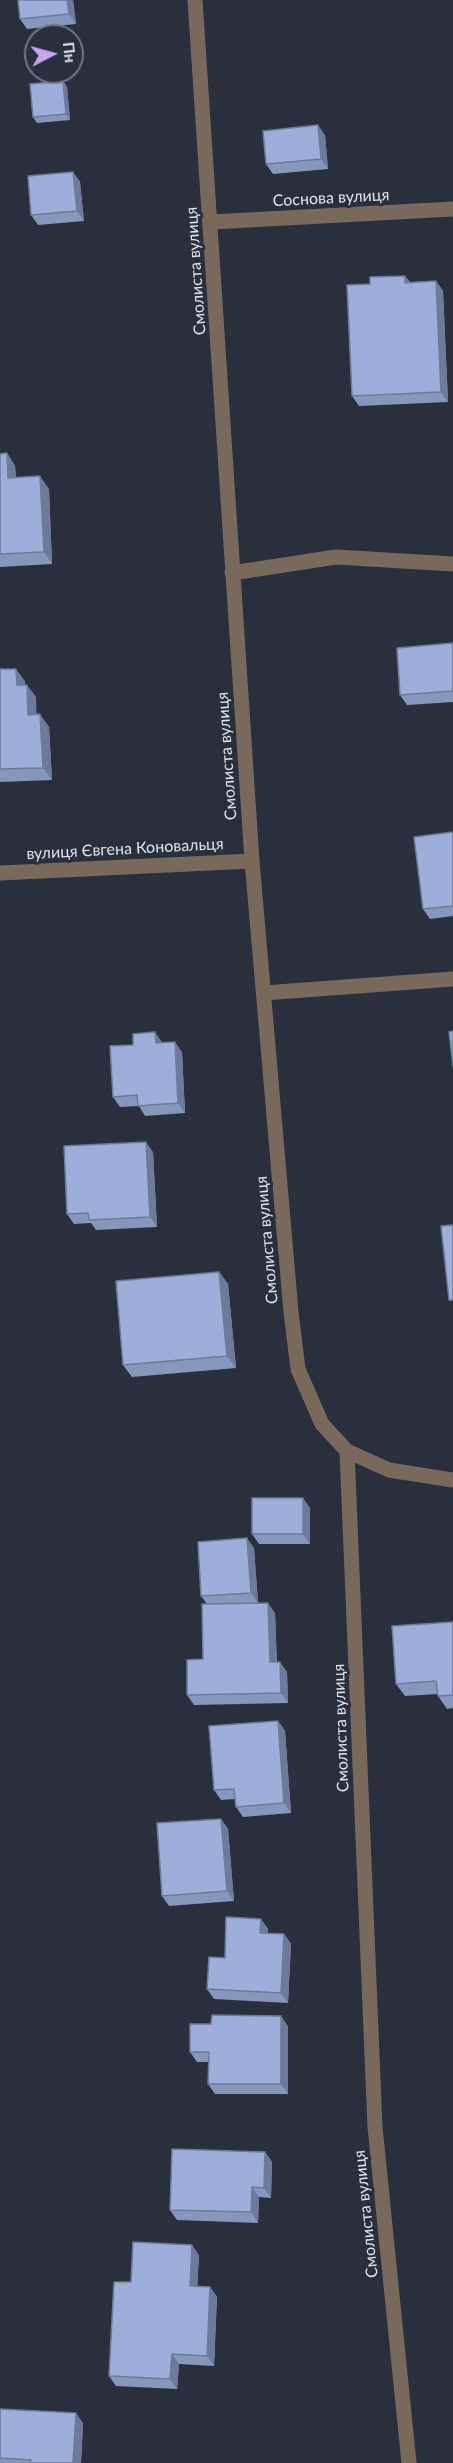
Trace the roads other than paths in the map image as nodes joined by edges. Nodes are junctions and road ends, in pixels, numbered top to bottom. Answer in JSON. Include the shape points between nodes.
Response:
{"nodes":[{"id":1,"x":195,"y":0,"type":"edge"},
{"id":2,"x":453,"y":209,"type":"edge"},
{"id":3,"x":211,"y":222,"type":"junction"},
{"id":4,"x":453,"y":564,"type":"edge"},
{"id":5,"x":232,"y":573,"type":"junction"},
{"id":6,"x":252,"y":861,"type":"junction"},
{"id":7,"x":0,"y":873,"type":"edge"},
{"id":8,"x":453,"y":979,"type":"edge"},
{"id":9,"x":264,"y":993,"type":"junction"},
{"id":10,"x":348,"y":1451,"type":"junction"},
{"id":11,"x":453,"y":1480,"type":"edge"},
{"id":12,"x":409,"y":2463,"type":"edge"}],
"edges":[{"from":1,"to":3,"type":"street","name":"Смолиста вулиця"},
{"from":2,"to":3,"type":"street","name":"Соснова вулиця"},
{"from":3,"to":5,"type":"street","name":"Смолиста вулиця"},
{"from":4,"to":5,"type":"street","via":[[336,556]]},
{"from":5,"to":6,"type":"street","name":"Смолиста вулиця"},
{"from":6,"to":7,"type":"street","name":"вулиця Євгена Коновальця"},
{"from":6,"to":9,"type":"street","name":"Смолиста вулиця"},
{"from":8,"to":9,"type":"street"},
{"from":9,"to":10,"type":"street","name":"Смолиста вулиця","via":[[298,1369],[322,1424]]},
{"from":10,"to":11,"type":"street","via":[[389,1470]]},
{"from":10,"to":12,"type":"street","name":"Смолиста вулиця","via":[[375,2127]]}]}
